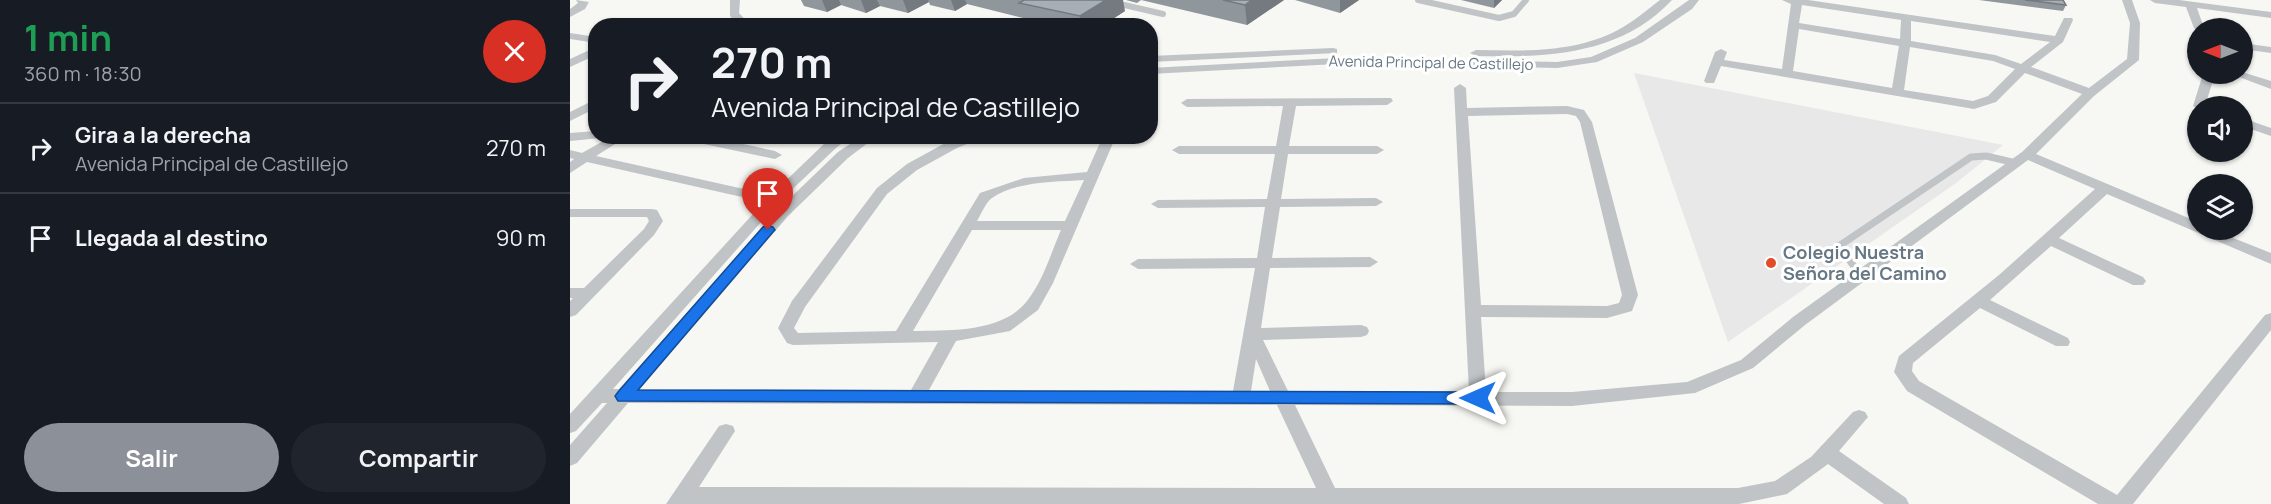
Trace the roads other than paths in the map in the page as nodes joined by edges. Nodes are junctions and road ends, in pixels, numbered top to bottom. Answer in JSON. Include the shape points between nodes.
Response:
{"nodes":[{"id":1,"x":580,"y":0,"type":"edge"},
{"id":2,"x":735,"y":0,"type":"edge"},
{"id":3,"x":1103,"y":0,"type":"edge"},
{"id":4,"x":1127,"y":0,"type":"edge"},
{"id":5,"x":1418,"y":0,"type":"edge"},
{"id":6,"x":1526,"y":0,"type":"edge"},
{"id":7,"x":1667,"y":0,"type":"edge"},
{"id":8,"x":1694,"y":0,"type":"edge"},
{"id":9,"x":2127,"y":0,"type":"edge"},
{"id":10,"x":2155,"y":0,"type":"edge"},
{"id":11,"x":1792,"y":1,"type":"edge"},
{"id":12,"x":1121,"y":4,"type":"junction"},
{"id":13,"x":2190,"y":5,"type":"junction"},
{"id":14,"x":570,"y":14,"type":"edge"},
{"id":15,"x":1163,"y":14,"type":"dead end"},
{"id":16,"x":2271,"y":15,"type":"edge"},
{"id":17,"x":738,"y":18,"type":"edge"},
{"id":18,"x":1906,"y":18,"type":"junction"},
{"id":19,"x":2195,"y":18,"type":"edge"},
{"id":20,"x":2068,"y":20,"type":"dead end"},
{"id":21,"x":1794,"y":25,"type":"junction"},
{"id":22,"x":570,"y":36,"type":"edge"},
{"id":23,"x":588,"y":39,"type":"edge"},
{"id":24,"x":2060,"y":40,"type":"junction"},
{"id":25,"x":1905,"y":43,"type":"junction"},
{"id":26,"x":2253,"y":48,"type":"edge"},
{"id":27,"x":2271,"y":50,"type":"edge"},
{"id":28,"x":588,"y":54,"type":"edge"},
{"id":29,"x":1158,"y":59,"type":"edge"},
{"id":30,"x":570,"y":64,"type":"edge"},
{"id":31,"x":2023,"y":68,"type":"junction"},
{"id":32,"x":1158,"y":71,"type":"edge"},
{"id":33,"x":1787,"y":75,"type":"junction"},
{"id":34,"x":2253,"y":79,"type":"edge"},
{"id":35,"x":1710,"y":81,"type":"dead end"},
{"id":36,"x":2271,"y":85,"type":"edge"},
{"id":37,"x":1460,"y":88,"type":"dead end"},
{"id":38,"x":1897,"y":93,"type":"junction"},
{"id":39,"x":2090,"y":93,"type":"junction"},
{"id":40,"x":1387,"y":101,"type":"dead end"},
{"id":41,"x":1187,"y":103,"type":"dead end"},
{"id":42,"x":1290,"y":103,"type":"junction"},
{"id":43,"x":588,"y":107,"type":"edge"},
{"id":44,"x":1461,"y":112,"type":"junction"},
{"id":45,"x":570,"y":117,"type":"edge"},
{"id":46,"x":2253,"y":126,"type":"edge"},
{"id":47,"x":2271,"y":132,"type":"edge"},
{"id":48,"x":588,"y":136,"type":"edge"},
{"id":49,"x":570,"y":137,"type":"edge"},
{"id":50,"x":609,"y":144,"type":"edge"},
{"id":51,"x":723,"y":144,"type":"edge"},
{"id":52,"x":833,"y":144,"type":"edge"},
{"id":53,"x":859,"y":144,"type":"edge"},
{"id":54,"x":955,"y":144,"type":"edge"},
{"id":55,"x":1106,"y":144,"type":"edge"},
{"id":56,"x":1179,"y":150,"type":"dead end"},
{"id":57,"x":1282,"y":150,"type":"junction"},
{"id":58,"x":1377,"y":150,"type":"dead end"},
{"id":59,"x":570,"y":154,"type":"edge"},
{"id":60,"x":775,"y":155,"type":"dead end"},
{"id":61,"x":585,"y":158,"type":"junction"},
{"id":62,"x":2021,"y":159,"type":"junction"},
{"id":63,"x":570,"y":169,"type":"edge"},
{"id":64,"x":1092,"y":176,"type":"junction"},
{"id":65,"x":2106,"y":189,"type":"junction"},
{"id":66,"x":774,"y":199,"type":"junction"},
{"id":67,"x":1274,"y":202,"type":"junction"},
{"id":68,"x":1376,"y":202,"type":"dead end"},
{"id":69,"x":792,"y":203,"type":"junction"},
{"id":70,"x":1158,"y":204,"type":"dead end"},
{"id":71,"x":570,"y":213,"type":"edge"},
{"id":72,"x":2187,"y":224,"type":"edge"},
{"id":73,"x":1071,"y":225,"type":"junction"},
{"id":74,"x":966,"y":226,"type":"junction"},
{"id":75,"x":2051,"y":240,"type":"junction"},
{"id":76,"x":2225,"y":240,"type":"edge"},
{"id":77,"x":2271,"y":259,"type":"edge"},
{"id":78,"x":1370,"y":262,"type":"dead end"},
{"id":79,"x":1264,"y":263,"type":"junction"},
{"id":80,"x":1138,"y":264,"type":"dead end"},
{"id":81,"x":1861,"y":276,"type":"junction"},
{"id":82,"x":2138,"y":281,"type":"dead end"},
{"id":83,"x":570,"y":293,"type":"edge"},
{"id":84,"x":588,"y":293,"type":"junction"},
{"id":85,"x":1980,"y":302,"type":"junction"},
{"id":86,"x":570,"y":311,"type":"edge"},
{"id":87,"x":1472,"y":311,"type":"junction"},
{"id":88,"x":2271,"y":319,"type":"edge"},
{"id":89,"x":1361,"y":331,"type":"dead end"},
{"id":90,"x":1252,"y":334,"type":"junction"},
{"id":91,"x":950,"y":336,"type":"junction"},
{"id":92,"x":901,"y":337,"type":"junction"},
{"id":93,"x":2062,"y":342,"type":"dead end"},
{"id":94,"x":598,"y":396,"type":"junction"},
{"id":95,"x":623,"y":396,"type":"junction"},
{"id":96,"x":917,"y":396,"type":"junction"},
{"id":97,"x":1241,"y":396,"type":"junction"},
{"id":98,"x":1282,"y":397,"type":"junction"},
{"id":99,"x":1478,"y":398,"type":"junction"},
{"id":100,"x":1859,"y":417,"type":"dead end"},
{"id":101,"x":570,"y":426,"type":"edge"},
{"id":102,"x":726,"y":431,"type":"dead end"},
{"id":103,"x":1826,"y":452,"type":"junction"},
{"id":104,"x":570,"y":458,"type":"edge"},
{"id":105,"x":679,"y":499,"type":"edge"},
{"id":106,"x":846,"y":499,"type":"edge"},
{"id":107,"x":1023,"y":499,"type":"edge"},
{"id":108,"x":1191,"y":499,"type":"edge"},
{"id":109,"x":1739,"y":500,"type":"edge"},
{"id":110,"x":1341,"y":501,"type":"edge"},
{"id":111,"x":1899,"y":504,"type":"edge"},
{"id":112,"x":2115,"y":504,"type":"edge"},
{"id":113,"x":2121,"y":504,"type":"edge"}],
"edges":[{"from":1,"to":14,"type":"street","via":[[584,2],[581,7]]},
{"from":2,"to":17,"type":"street","via":[[734,14]]},
{"from":3,"to":12,"type":"lane"},
{"from":4,"to":12,"type":"lane"},
{"from":5,"to":6,"type":"lane","via":[[1498,18],[1514,14]]},
{"from":7,"to":29,"type":"street","name":"Avenida Principal de Castillejo","via":[[1621,33],[1545,53],[1344,50]]},
{"from":8,"to":32,"type":"street","name":"Avenida Principal de Castillejo","via":[[1639,40],[1593,60],[1557,65],[1356,60]]},
{"from":9,"to":39,"type":"street","via":[[2134,23],[2133,60]]},
{"from":10,"to":13,"type":"street"},
{"from":11,"to":18,"type":"street"},
{"from":11,"to":21,"type":"street"},
{"from":12,"to":15,"type":"lane"},
{"from":13,"to":16,"type":"street"},
{"from":13,"to":19,"type":"street"},
{"from":18,"to":24,"type":"street"},
{"from":18,"to":25,"type":"street"},
{"from":20,"to":24,"type":"street"},
{"from":21,"to":25,"type":"street"},
{"from":21,"to":33,"type":"street"},
{"from":22,"to":23,"type":"street"},
{"from":24,"to":31,"type":"street"},
{"from":25,"to":31,"type":"street","via":[[1995,58]]},
{"from":25,"to":38,"type":"street"},
{"from":26,"to":27,"type":"street"},
{"from":28,"to":30,"type":"street"},
{"from":31,"to":38,"type":"street","via":[[1992,99],[1974,105]]},
{"from":31,"to":39,"type":"street"},
{"from":33,"to":35,"type":"street","via":[[1719,57]]},
{"from":33,"to":38,"type":"street"},
{"from":34,"to":36,"type":"street"},
{"from":37,"to":44,"type":"street"},
{"from":39,"to":62,"type":"street"},
{"from":40,"to":42,"type":"street"},
{"from":41,"to":42,"type":"street"},
{"from":42,"to":57,"type":"street"},
{"from":43,"to":45,"type":"street"},
{"from":44,"to":87,"type":"street"},
{"from":44,"to":87,"type":"street","via":[[1580,113],[1586,122],[1630,295],[1626,307],[1607,312]]},
{"from":46,"to":47,"type":"street"},
{"from":48,"to":49,"type":"street"},
{"from":50,"to":61,"type":"street"},
{"from":51,"to":60,"type":"street"},
{"from":52,"to":66,"type":"street"},
{"from":53,"to":69,"type":"street"},
{"from":54,"to":92,"type":"street","via":[[912,167],[882,191],[798,305],[786,328],[793,339]]},
{"from":55,"to":64,"type":"street"},
{"from":56,"to":57,"type":"street"},
{"from":57,"to":58,"type":"street"},
{"from":57,"to":67,"type":"street"},
{"from":59,"to":61,"type":"street"},
{"from":61,"to":63,"type":"street"},
{"from":61,"to":66,"type":"street"},
{"from":62,"to":65,"type":"street"},
{"from":62,"to":81,"type":"street"},
{"from":62,"to":81,"type":"lane","via":[[1971,157],[1839,246]]},
{"from":64,"to":73,"type":"street"},
{"from":64,"to":74,"type":"street","via":[[1038,178],[1000,189],[985,196]]},
{"from":65,"to":72,"type":"street"},
{"from":65,"to":75,"type":"street"},
{"from":66,"to":69,"type":"street"},
{"from":66,"to":94,"type":"street"},
{"from":67,"to":68,"type":"street"},
{"from":67,"to":70,"type":"street"},
{"from":67,"to":79,"type":"street"},
{"from":69,"to":95,"type":"street"},
{"from":71,"to":84,"type":"street","via":[[651,213],[656,221]]},
{"from":73,"to":74,"type":"street"},
{"from":73,"to":91,"type":"street","via":[[1032,306],[1004,327]]},
{"from":74,"to":92,"type":"street"},
{"from":75,"to":82,"type":"street"},
{"from":75,"to":85,"type":"street"},
{"from":76,"to":77,"type":"street"},
{"from":78,"to":79,"type":"street"},
{"from":79,"to":80,"type":"street"},
{"from":79,"to":90,"type":"street"},
{"from":81,"to":99,"type":"street","via":[[1747,364],[1689,388],[1572,399]]},
{"from":83,"to":84,"type":"street"},
{"from":84,"to":86,"type":"street"},
{"from":85,"to":93,"type":"street"},
{"from":85,"to":112,"type":"street","via":[[1905,360],[1903,372],[1913,386]]},
{"from":87,"to":99,"type":"street"},
{"from":88,"to":113,"type":"street"},
{"from":89,"to":90,"type":"street"},
{"from":90,"to":97,"type":"street"},
{"from":90,"to":98,"type":"street"},
{"from":91,"to":92,"type":"street"},
{"from":91,"to":96,"type":"street"},
{"from":94,"to":95,"type":"street"},
{"from":94,"to":101,"type":"street"},
{"from":95,"to":96,"type":"street"},
{"from":95,"to":104,"type":"street"},
{"from":96,"to":97,"type":"street"},
{"from":97,"to":98,"type":"street"},
{"from":98,"to":99,"type":"street"},
{"from":98,"to":110,"type":"street"},
{"from":100,"to":103,"type":"street"},
{"from":102,"to":105,"type":"street"},
{"from":103,"to":109,"type":"street","via":[[1818,462],[1779,488]]},
{"from":103,"to":111,"type":"street"},
{"from":105,"to":106,"type":"street"},
{"from":106,"to":107,"type":"street"},
{"from":107,"to":108,"type":"street"},
{"from":108,"to":110,"type":"street"},
{"from":109,"to":110,"type":"street"}]}
